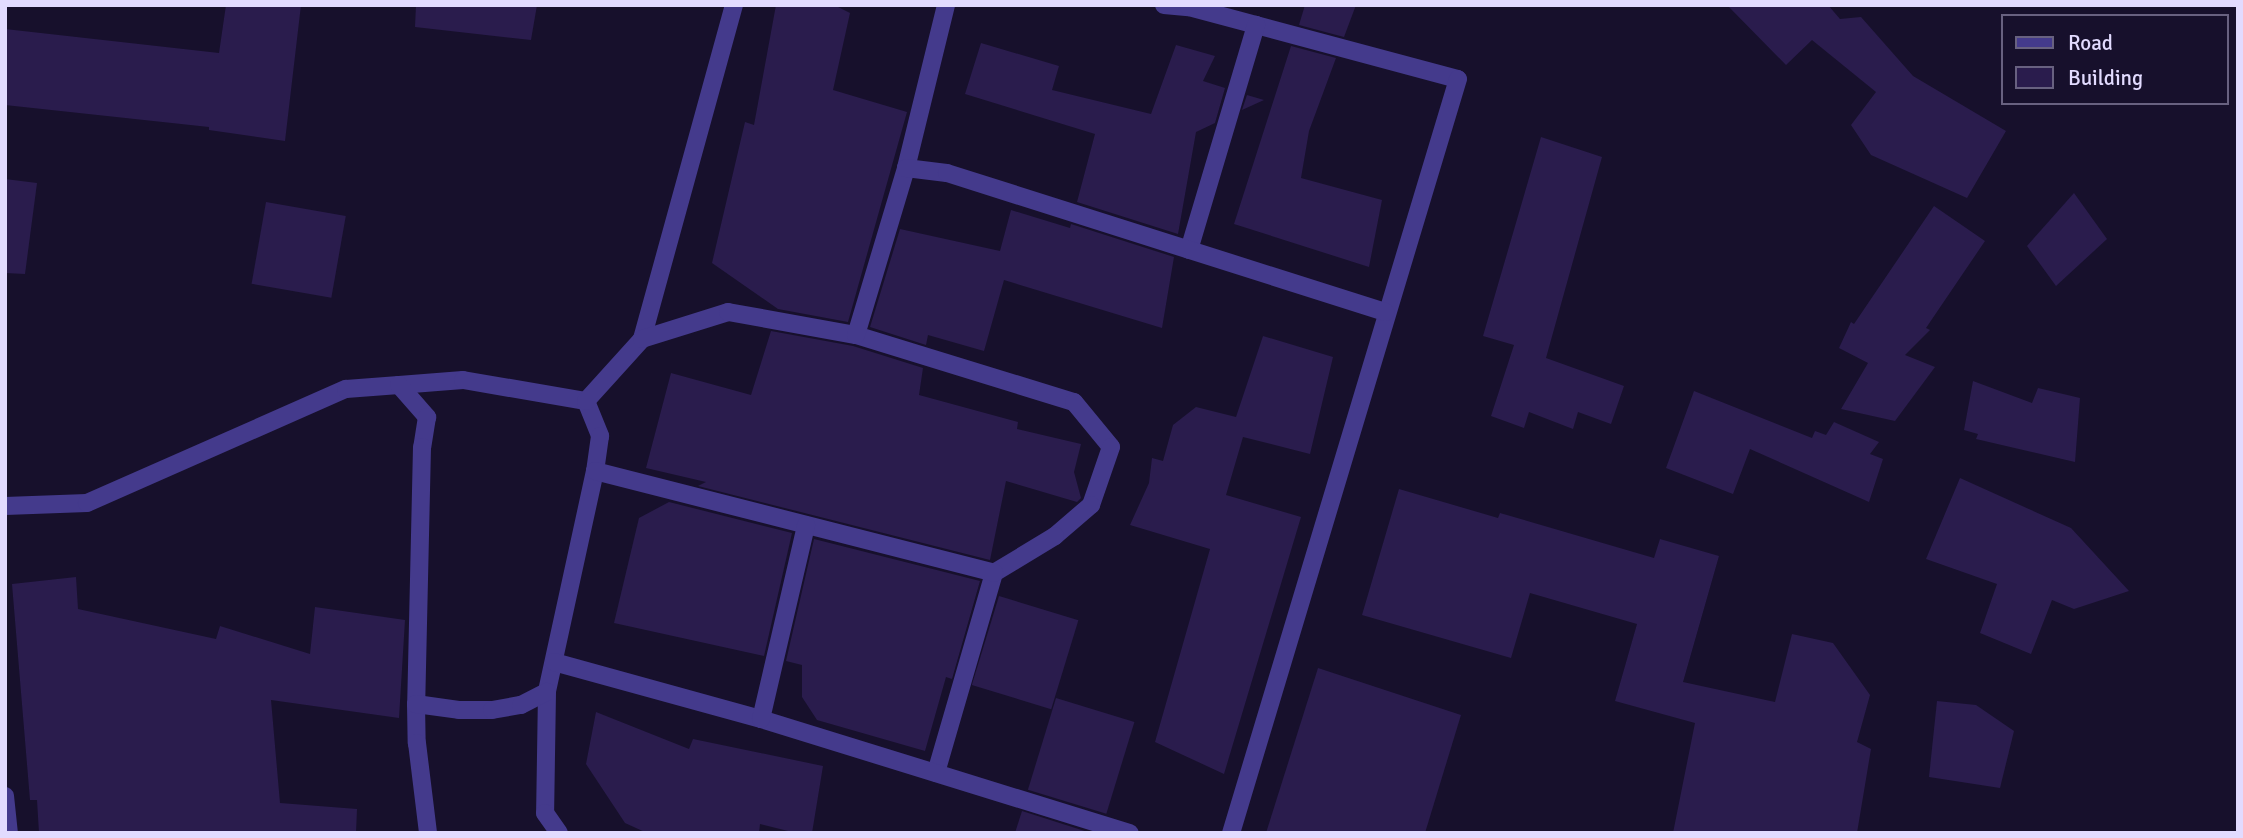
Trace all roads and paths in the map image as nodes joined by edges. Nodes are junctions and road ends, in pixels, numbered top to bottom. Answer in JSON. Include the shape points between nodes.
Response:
{"nodes":[{"id":1,"x":734,"y":5,"type":"edge"},
{"id":2,"x":946,"y":5,"type":"edge"},
{"id":3,"x":1164,"y":5,"type":"edge"},
{"id":4,"x":1256,"y":25,"type":"junction"},
{"id":5,"x":906,"y":168,"type":"junction"},
{"id":6,"x":1189,"y":250,"type":"junction"},
{"id":7,"x":1385,"y":312,"type":"junction"},
{"id":8,"x":856,"y":335,"type":"junction"},
{"id":9,"x":642,"y":339,"type":"junction"},
{"id":10,"x":399,"y":385,"type":"junction"},
{"id":11,"x":586,"y":401,"type":"junction"},
{"id":12,"x":595,"y":471,"type":"junction"},
{"id":13,"x":5,"y":506,"type":"edge"},
{"id":14,"x":806,"y":525,"type":"junction"},
{"id":15,"x":994,"y":573,"type":"junction"},
{"id":16,"x":554,"y":662,"type":"junction"},
{"id":17,"x":547,"y":692,"type":"junction"},
{"id":18,"x":416,"y":704,"type":"junction"},
{"id":19,"x":761,"y":719,"type":"junction"},
{"id":20,"x":936,"y":772,"type":"junction"},
{"id":21,"x":5,"y":796,"type":"edge"},
{"id":22,"x":9,"y":833,"type":"edge"},
{"id":23,"x":428,"y":833,"type":"edge"},
{"id":24,"x":559,"y":833,"type":"edge"},
{"id":25,"x":1130,"y":833,"type":"edge"},
{"id":26,"x":1231,"y":833,"type":"edge"}],
"edges":[{"from":1,"to":9,"type":"street"},
{"from":2,"to":5,"type":"street"},
{"from":3,"to":4,"type":"street"},
{"from":4,"to":6,"type":"street"},
{"from":4,"to":7,"type":"street","via":[[1458,79]]},
{"from":5,"to":6,"type":"street","via":[[947,173]]},
{"from":5,"to":8,"type":"street"},
{"from":6,"to":7,"type":"street"},
{"from":7,"to":26,"type":"street"},
{"from":8,"to":9,"type":"street","via":[[728,312]]},
{"from":8,"to":15,"type":"street","via":[[1074,402],[1111,447],[1091,505],[1055,536]]},
{"from":9,"to":11,"type":"street"},
{"from":10,"to":11,"type":"street","via":[[463,380]]},
{"from":10,"to":13,"type":"street","via":[[346,389],[88,503]]},
{"from":10,"to":18,"type":"street","via":[[428,416],[422,447]]},
{"from":11,"to":12,"type":"street","via":[[600,436]]},
{"from":12,"to":14,"type":"street"},
{"from":12,"to":16,"type":"street"},
{"from":14,"to":15,"type":"street"},
{"from":14,"to":19,"type":"street"},
{"from":15,"to":20,"type":"street"},
{"from":16,"to":17,"type":"street"},
{"from":16,"to":19,"type":"street"},
{"from":17,"to":18,"type":"street","via":[[521,705],[492,710]]},
{"from":17,"to":24,"type":"street","via":[[545,813]]},
{"from":18,"to":23,"type":"street"},
{"from":19,"to":20,"type":"street"},
{"from":20,"to":25,"type":"street"},
{"from":21,"to":22,"type":"street"}]}
